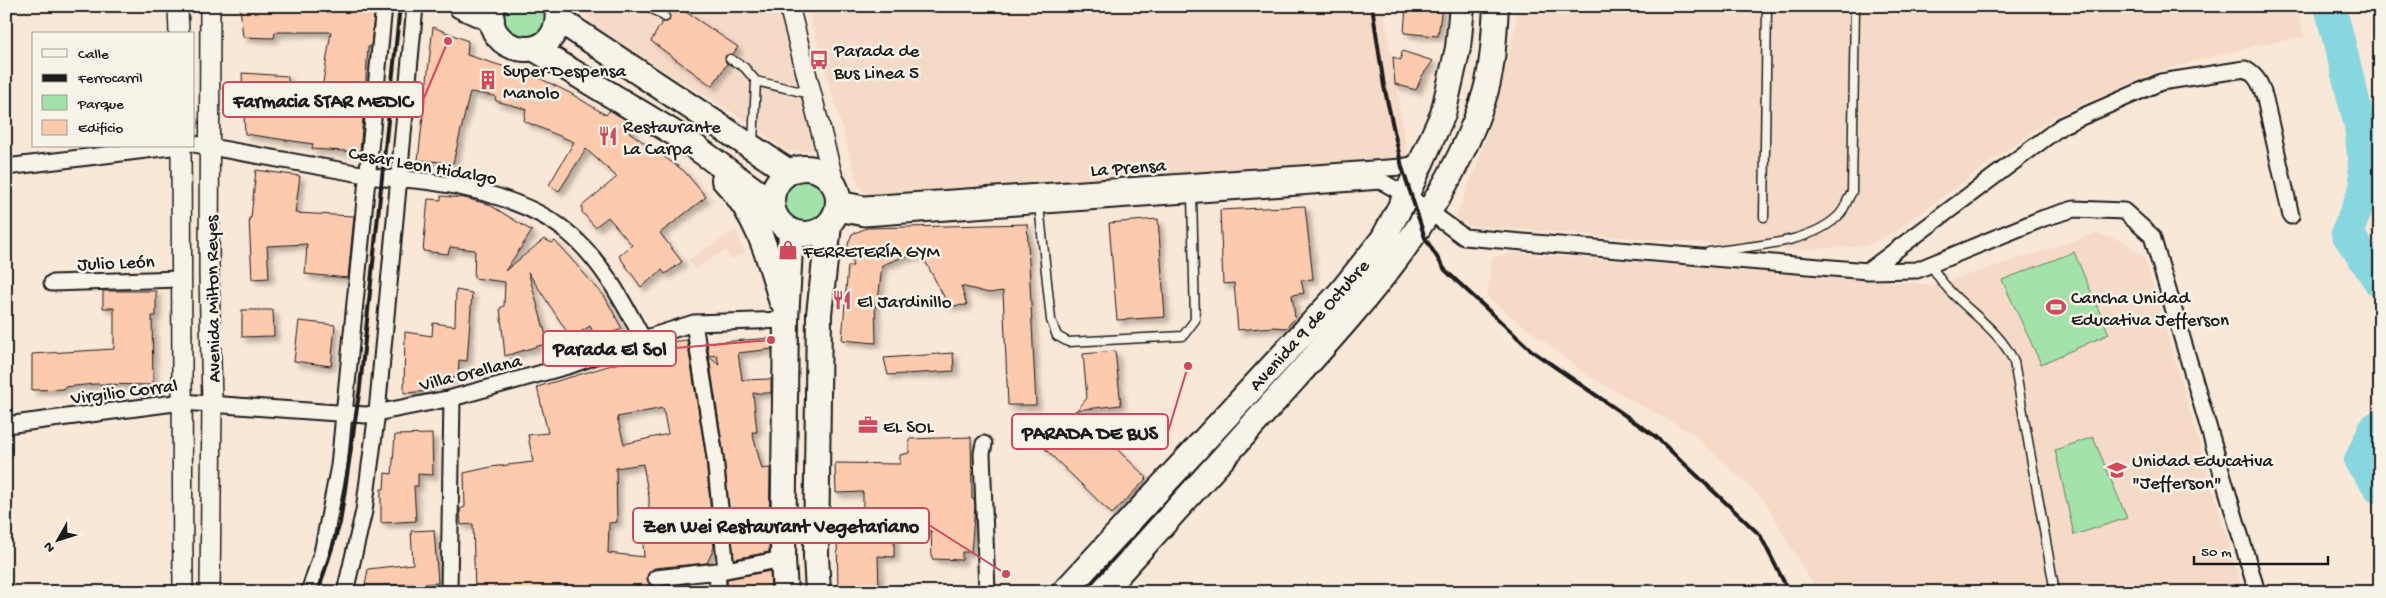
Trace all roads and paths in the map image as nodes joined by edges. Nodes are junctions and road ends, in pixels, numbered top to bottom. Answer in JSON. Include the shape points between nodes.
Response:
{"nodes":[{"id":1,"x":178,"y":6,"type":"edge"},
{"id":2,"x":210,"y":6,"type":"edge"},
{"id":3,"x":384,"y":6,"type":"edge"},
{"id":4,"x":416,"y":6,"type":"edge"},
{"id":5,"x":461,"y":6,"type":"edge"},
{"id":6,"x":648,"y":6,"type":"edge"},
{"id":7,"x":789,"y":6,"type":"edge"},
{"id":8,"x":1462,"y":6,"type":"edge"},
{"id":9,"x":1496,"y":6,"type":"edge"},
{"id":10,"x":1767,"y":6,"type":"edge"},
{"id":11,"x":1855,"y":6,"type":"edge"},
{"id":12,"x":557,"y":10,"type":"edge"},
{"id":13,"x":493,"y":13,"type":"edge"},
{"id":14,"x":664,"y":17,"type":"dead end"},
{"id":15,"x":179,"y":32,"type":"edge"},
{"id":16,"x":535,"y":49,"type":"junction"},
{"id":17,"x":730,"y":59,"type":"dead end"},
{"id":18,"x":756,"y":81,"type":"junction"},
{"id":19,"x":812,"y":94,"type":"junction"},
{"id":20,"x":195,"y":122,"type":"edge"},
{"id":21,"x":686,"y":141,"type":"junction"},
{"id":22,"x":195,"y":146,"type":"edge"},
{"id":23,"x":167,"y":148,"type":"edge"},
{"id":24,"x":192,"y":148,"type":"edge"},
{"id":25,"x":192,"y":148,"type":"edge"},
{"id":26,"x":753,"y":149,"type":"junction"},
{"id":27,"x":1419,"y":163,"type":"junction"},
{"id":28,"x":6,"y":167,"type":"edge"},
{"id":29,"x":789,"y":172,"type":"junction"},
{"id":30,"x":369,"y":175,"type":"junction"},
{"id":31,"x":399,"y":179,"type":"junction"},
{"id":32,"x":1192,"y":195,"type":"junction"},
{"id":33,"x":1406,"y":196,"type":"junction"},
{"id":34,"x":772,"y":204,"type":"junction"},
{"id":35,"x":1039,"y":205,"type":"junction"},
{"id":36,"x":835,"y":206,"type":"junction"},
{"id":37,"x":1430,"y":213,"type":"junction"},
{"id":38,"x":2291,"y":216,"type":"dead end"},
{"id":39,"x":1764,"y":217,"type":"dead end"},
{"id":40,"x":792,"y":231,"type":"junction"},
{"id":41,"x":1692,"y":255,"type":"junction"},
{"id":42,"x":1931,"y":264,"type":"junction"},
{"id":43,"x":1868,"y":270,"type":"junction"},
{"id":44,"x":180,"y":279,"type":"junction"},
{"id":45,"x":52,"y":283,"type":"dead end"},
{"id":46,"x":786,"y":320,"type":"junction"},
{"id":47,"x":694,"y":323,"type":"junction"},
{"id":48,"x":643,"y":338,"type":"junction"},
{"id":49,"x":452,"y":398,"type":"junction"},
{"id":50,"x":182,"y":402,"type":"junction"},
{"id":51,"x":212,"y":403,"type":"junction"},
{"id":52,"x":344,"y":413,"type":"junction"},
{"id":53,"x":371,"y":413,"type":"junction"},
{"id":54,"x":6,"y":425,"type":"edge"},
{"id":55,"x":984,"y":444,"type":"dead end"},
{"id":56,"x":783,"y":558,"type":"junction"},
{"id":57,"x":722,"y":571,"type":"junction"},
{"id":58,"x":656,"y":578,"type":"dead end"},
{"id":59,"x":183,"y":592,"type":"edge"},
{"id":60,"x":210,"y":592,"type":"edge"},
{"id":61,"x":309,"y":592,"type":"edge"},
{"id":62,"x":345,"y":592,"type":"edge"},
{"id":63,"x":450,"y":592,"type":"edge"},
{"id":64,"x":714,"y":592,"type":"edge"},
{"id":65,"x":785,"y":592,"type":"edge"},
{"id":66,"x":818,"y":592,"type":"edge"},
{"id":67,"x":987,"y":592,"type":"edge"},
{"id":68,"x":1064,"y":592,"type":"edge"},
{"id":69,"x":1102,"y":592,"type":"edge"},
{"id":70,"x":2055,"y":592,"type":"edge"},
{"id":71,"x":2256,"y":592,"type":"edge"}],
"edges":[{"from":1,"to":15,"type":"street"},
{"from":2,"to":20,"type":"street","name":"Avenida Milton Reyes"},
{"from":3,"to":30,"type":"street"},
{"from":4,"to":31,"type":"street"},
{"from":5,"to":13,"type":"main road"},
{"from":6,"to":14,"type":"lane"},
{"from":7,"to":19,"type":"street"},
{"from":8,"to":27,"type":"main road","name":"Avenida 9 de Octubre","via":[[1458,48],[1443,114]]},
{"from":9,"to":37,"type":"main road","name":"Avenida 9 de Octubre","via":[[1492,64],[1483,102],[1450,179]]},
{"from":10,"to":39,"type":"lane"},
{"from":11,"to":41,"type":"lane","via":[[1852,192],[1841,212],[1820,228],[1787,241]]},
{"from":12,"to":16,"type":"main road","via":[[555,32]]},
{"from":12,"to":26,"type":"main road"},
{"from":13,"to":16,"type":"main road","via":[[496,34],[507,45],[521,50]]},
{"from":16,"to":21,"type":"main road"},
{"from":17,"to":18,"type":"lane","via":[[744,67]]},
{"from":18,"to":19,"type":"lane"},
{"from":18,"to":26,"type":"lane"},
{"from":19,"to":36,"type":"street"},
{"from":21,"to":34,"type":"main road"},
{"from":21,"to":46,"type":"main road","via":[[740,197],[757,228]]},
{"from":22,"to":30,"type":"street","name":"Cesar Leon Hidalgo"},
{"from":23,"to":28,"type":"street","name":"Cesar Leon Hidalgo"},
{"from":24,"to":44,"type":"street","name":"Avenida Milton Reyes"},
{"from":25,"to":51,"type":"street","name":"Avenida Milton Reyes","via":[[208,274]]},
{"from":26,"to":29,"type":"main road"},
{"from":27,"to":33,"type":"main road","name":"Avenida 9 de Octubre"},
{"from":27,"to":36,"type":"street","name":"La Prensa","via":[[1402,167]]},
{"from":29,"to":34,"type":"main road","via":[[776,185]]},
{"from":29,"to":36,"type":"main road","via":[[815,168],[827,175]]},
{"from":30,"to":31,"type":"street","name":"Cesar Leon Hidalgo"},
{"from":30,"to":52,"type":"street"},
{"from":31,"to":48,"type":"street","name":"Cesar Leon Hidalgo","via":[[490,193],[536,212],[566,231],[615,287]]},
{"from":31,"to":53,"type":"street"},
{"from":32,"to":33,"type":"street","name":"La Prensa","via":[[1381,181]]},
{"from":32,"to":35,"type":"street","name":"La Prensa"},
{"from":32,"to":35,"type":"lane","via":[[1195,320],[1183,336],[1068,342],[1057,336],[1051,320]]},
{"from":33,"to":37,"type":"street","name":"La Prensa"},
{"from":33,"to":68,"type":"main road","name":"Avenida 9 de Octubre","via":[[1383,239],[1341,292]]},
{"from":34,"to":40,"type":"main road","via":[[775,215]]},
{"from":35,"to":36,"type":"street","name":"La Prensa","via":[[864,218]]},
{"from":36,"to":40,"type":"main road","via":[[818,232]]},
{"from":36,"to":66,"type":"main road","via":[[819,314]]},
{"from":37,"to":41,"type":"street","name":"La Prensa","via":[[1464,237]]},
{"from":37,"to":69,"type":"main road","name":"Avenida 9 de Octubre","via":[[1400,257],[1358,308]]},
{"from":38,"to":43,"type":"street","via":[[2260,82],[2245,69],[2161,82],[2063,125]]},
{"from":40,"to":46,"type":"main road"},
{"from":41,"to":43,"type":"street","name":"La Prensa"},
{"from":42,"to":43,"type":"street","name":"La Prensa","via":[[1917,270]]},
{"from":42,"to":70,"type":"lane","via":[[1938,278],[1955,297],[2008,349],[2014,362]]},
{"from":42,"to":71,"type":"street","name":"La Prensa","via":[[2074,209],[2124,211],[2152,236]]},
{"from":44,"to":45,"type":"street","name":"Julio León"},
{"from":44,"to":50,"type":"street","name":"Avenida Milton Reyes"},
{"from":46,"to":47,"type":"street","name":"Villa Orellana"},
{"from":46,"to":56,"type":"main road"},
{"from":47,"to":48,"type":"street","name":"Villa Orellana"},
{"from":47,"to":57,"type":"street","via":[[715,457]]},
{"from":48,"to":49,"type":"street","name":"Villa Orellana","via":[[571,366]]},
{"from":49,"to":53,"type":"street","name":"Villa Orellana"},
{"from":49,"to":63,"type":"street"},
{"from":50,"to":51,"type":"street","name":"Virgilio Corral"},
{"from":50,"to":54,"type":"street","name":"Virgilio Corral"},
{"from":50,"to":59,"type":"street","name":"Avenida Milton Reyes"},
{"from":51,"to":52,"type":"street","name":"Virgilio Corral"},
{"from":51,"to":60,"type":"street","name":"Avenida Milton Reyes"},
{"from":52,"to":53,"type":"street","name":"Virgilio Corral"},
{"from":52,"to":61,"type":"street","via":[[340,466],[322,554]]},
{"from":53,"to":62,"type":"street","via":[[364,511]]},
{"from":55,"to":67,"type":"street"},
{"from":56,"to":57,"type":"street"},
{"from":56,"to":65,"type":"main road"},
{"from":57,"to":58,"type":"street"},
{"from":57,"to":64,"type":"street"}]}
